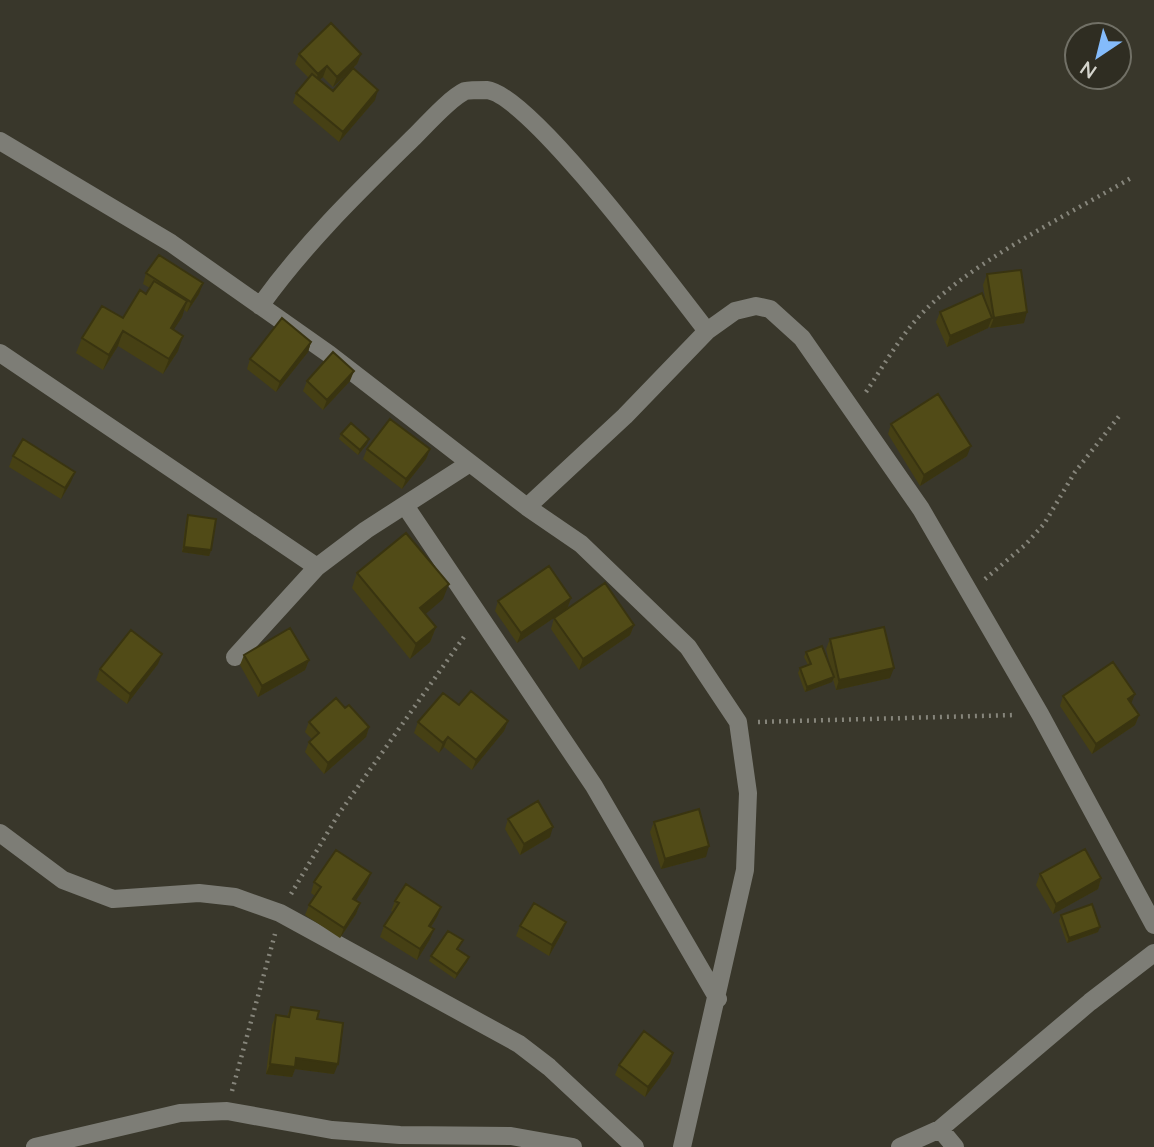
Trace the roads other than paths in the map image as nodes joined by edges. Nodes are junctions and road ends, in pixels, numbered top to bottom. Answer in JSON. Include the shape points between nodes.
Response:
{"nodes":[{"id":1,"x":0,"y":141,"type":"edge"},
{"id":2,"x":260,"y":306,"type":"junction"},
{"id":3,"x":708,"y":331,"type":"junction"},
{"id":4,"x":0,"y":353,"type":"edge"},
{"id":5,"x":470,"y":463,"type":"junction"},
{"id":6,"x":406,"y":507,"type":"junction"},
{"id":7,"x":527,"y":507,"type":"junction"},
{"id":8,"x":317,"y":567,"type":"junction"},
{"id":9,"x":235,"y":657,"type":"dead end"},
{"id":10,"x":0,"y":833,"type":"edge"},
{"id":11,"x":1154,"y":925,"type":"edge"},
{"id":12,"x":1154,"y":953,"type":"edge"},
{"id":13,"x":718,"y":999,"type":"junction"},
{"id":14,"x":940,"y":1129,"type":"junction"},
{"id":15,"x":35,"y":1147,"type":"edge"},
{"id":16,"x":573,"y":1147,"type":"edge"},
{"id":17,"x":635,"y":1147,"type":"edge"},
{"id":18,"x":682,"y":1147,"type":"edge"},
{"id":19,"x":900,"y":1147,"type":"edge"},
{"id":20,"x":955,"y":1147,"type":"edge"}],
"edges":[{"from":1,"to":2,"type":"street","via":[[171,243]]},
{"from":2,"to":3,"type":"street","via":[[333,214],[435,117],[466,91],[489,90],[506,98],[548,136]]},
{"from":2,"to":5,"type":"street"},
{"from":3,"to":7,"type":"street"},
{"from":3,"to":11,"type":"street","via":[[735,312],[756,306],[770,309],[802,338],[921,509],[1040,714]]},
{"from":4,"to":8,"type":"street"},
{"from":5,"to":6,"type":"street"},
{"from":5,"to":7,"type":"street"},
{"from":6,"to":8,"type":"street"},
{"from":6,"to":13,"type":"street","via":[[594,786]]},
{"from":7,"to":13,"type":"street","via":[[581,544],[688,647],[738,722],[748,793],[745,870]]},
{"from":8,"to":9,"type":"street"},
{"from":10,"to":17,"type":"street","via":[[63,880],[113,899],[199,893],[234,897],[281,913],[519,1044],[550,1066]]},
{"from":12,"to":14,"type":"street"},
{"from":13,"to":18,"type":"street"},
{"from":14,"to":19,"type":"street"},
{"from":14,"to":20,"type":"street"},
{"from":15,"to":16,"type":"street","via":[[180,1113],[227,1111],[332,1130],[511,1136]]}]}
